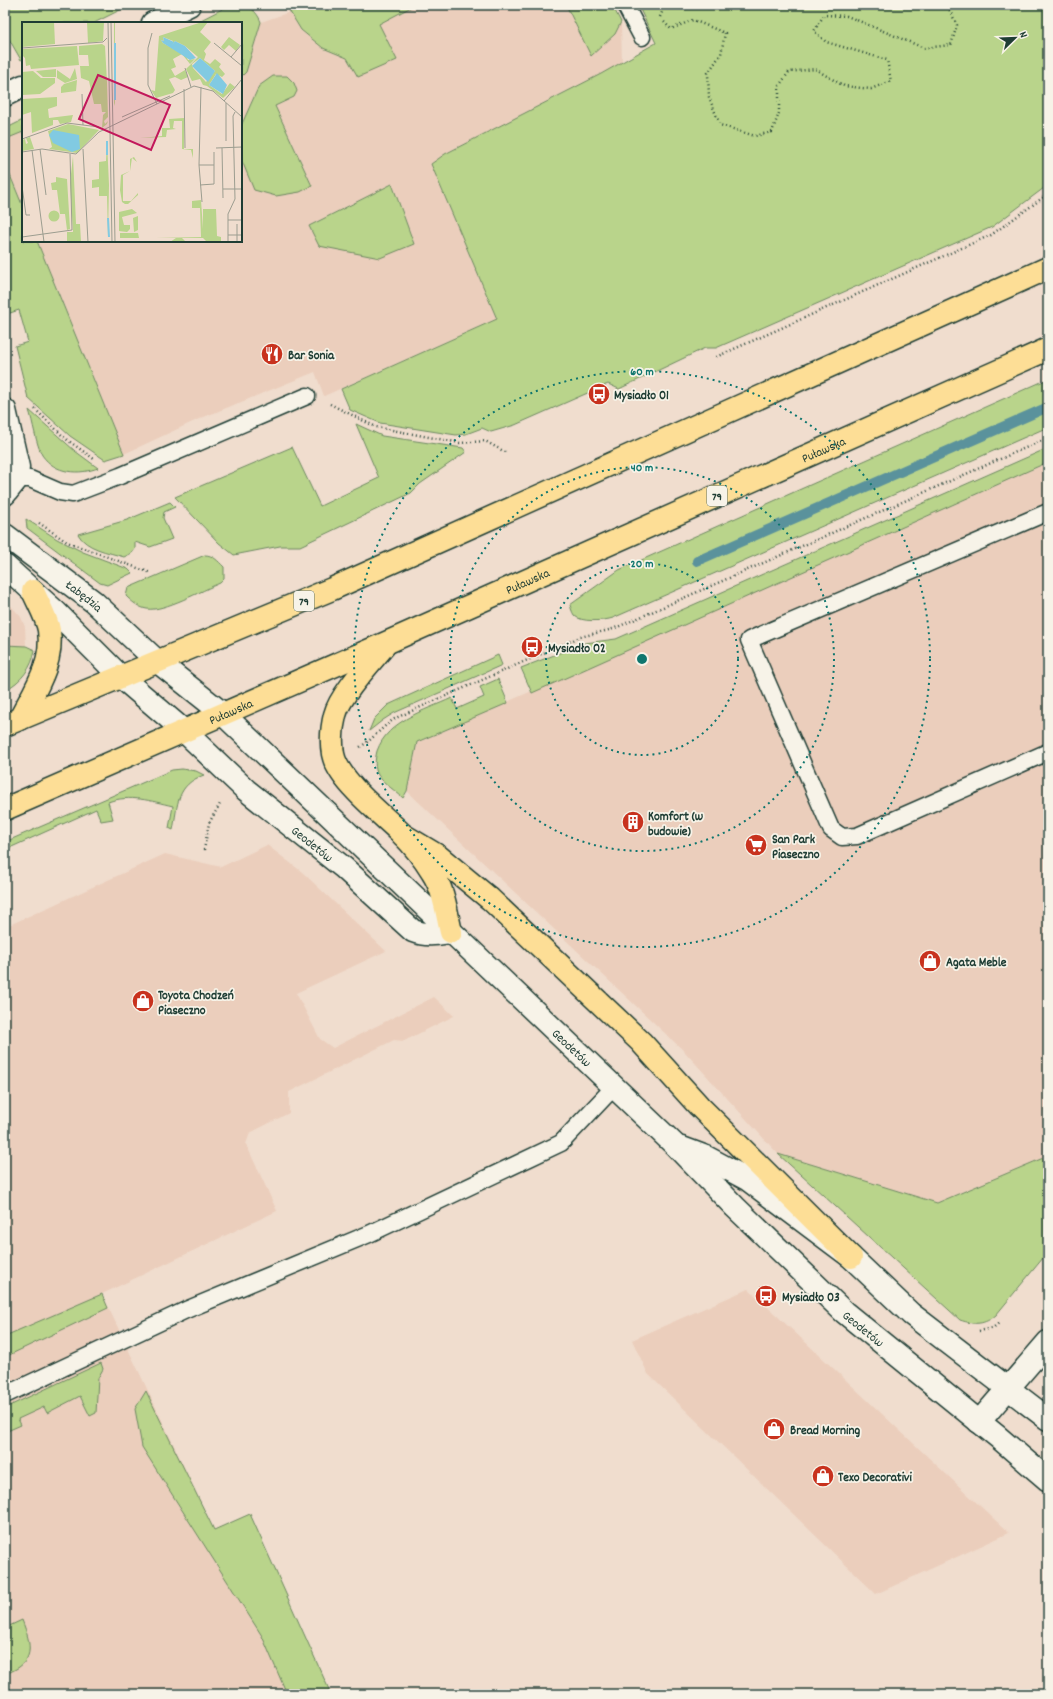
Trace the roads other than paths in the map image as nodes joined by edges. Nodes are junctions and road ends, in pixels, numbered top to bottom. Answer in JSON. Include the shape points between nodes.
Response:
{"nodes":[{"id":1,"x":189,"y":5,"type":"edge"},
{"id":2,"x":625,"y":5,"type":"edge"},
{"id":3,"x":154,"y":22,"type":"edge"},
{"id":4,"x":642,"y":37,"type":"dead end"},
{"id":5,"x":22,"y":86,"type":"edge"},
{"id":6,"x":5,"y":95,"type":"edge"},
{"id":7,"x":1048,"y":268,"type":"edge"},
{"id":8,"x":1048,"y":349,"type":"edge"},
{"id":9,"x":307,"y":396,"type":"road end"},
{"id":10,"x":5,"y":410,"type":"edge"},
{"id":11,"x":11,"y":487,"type":"edge"},
{"id":12,"x":1048,"y":512,"type":"edge"},
{"id":13,"x":5,"y":535,"type":"edge"},
{"id":14,"x":5,"y":566,"type":"edge"},
{"id":15,"x":32,"y":591,"type":"junction"},
{"id":16,"x":386,"y":643,"type":"junction"},
{"id":17,"x":158,"y":662,"type":"junction"},
{"id":18,"x":121,"y":677,"type":"junction"},
{"id":19,"x":222,"y":713,"type":"junction"},
{"id":20,"x":12,"y":722,"type":"edge"},
{"id":21,"x":183,"y":730,"type":"junction"},
{"id":22,"x":1048,"y":752,"type":"edge"},
{"id":23,"x":5,"y":809,"type":"edge"},
{"id":24,"x":403,"y":835,"type":"junction"},
{"id":25,"x":451,"y":932,"type":"junction"},
{"id":26,"x":614,"y":1086,"type":"junction"},
{"id":27,"x":676,"y":1146,"type":"junction"},
{"id":28,"x":851,"y":1257,"type":"junction"},
{"id":29,"x":1048,"y":1342,"type":"edge"},
{"id":30,"x":1006,"y":1389,"type":"junction"},
{"id":31,"x":5,"y":1395,"type":"edge"},
{"id":32,"x":1048,"y":1420,"type":"edge"},
{"id":33,"x":979,"y":1422,"type":"junction"},
{"id":34,"x":1048,"y":1480,"type":"edge"}],
"edges":[{"from":1,"to":3,"type":"street"},
{"from":2,"to":4,"type":"lane"},
{"from":5,"to":6,"type":"street"},
{"from":7,"to":17,"type":"main road","number":"79","via":[[339,586]]},
{"from":8,"to":16,"type":"main road","name":"Puławska","number":"79"},
{"from":9,"to":11,"type":"lane","via":[[73,494],[60,492],[30,479]]},
{"from":10,"to":11,"type":"street","via":[[17,456]]},
{"from":12,"to":22,"type":"lane","via":[[749,640],[831,829],[842,837],[857,836]]},
{"from":13,"to":17,"type":"street","name":"Łabędzia","via":[[94,602]]},
{"from":14,"to":15,"type":"street"},
{"from":15,"to":18,"type":"street"},
{"from":15,"to":20,"type":"main road","via":[[49,629],[50,654],[44,673]]},
{"from":16,"to":19,"type":"main road","name":"Puławska","number":"79"},
{"from":16,"to":24,"type":"main road","via":[[348,692],[335,714],[333,756],[345,777],[360,795]]},
{"from":17,"to":18,"type":"main road","number":"79"},
{"from":17,"to":19,"type":"street","name":"Łabędzia"},
{"from":18,"to":20,"type":"main road","number":"79"},
{"from":18,"to":21,"type":"street","name":"Geodetów"},
{"from":19,"to":21,"type":"main road","name":"Puławska","number":"79"},
{"from":19,"to":25,"type":"street","name":"Geodetów"},
{"from":21,"to":23,"type":"main road","name":"Puławska","number":"79"},
{"from":21,"to":25,"type":"street","name":"Geodetów","via":[[246,790],[344,868],[413,931],[435,935]]},
{"from":24,"to":25,"type":"main road","via":[[432,871],[441,887]]},
{"from":24,"to":28,"type":"main road","via":[[438,856],[490,898],[641,1042],[699,1106]]},
{"from":25,"to":26,"type":"street","name":"Geodetów"},
{"from":26,"to":27,"type":"street","name":"Geodetów"},
{"from":26,"to":31,"type":"lane","via":[[561,1144],[369,1234],[186,1310]]},
{"from":27,"to":28,"type":"street","name":"Geodetów","via":[[706,1157],[746,1179]]},
{"from":27,"to":33,"type":"street","name":"Geodetów","via":[[844,1312]]},
{"from":28,"to":30,"type":"street","name":"Geodetów","via":[[911,1314]]},
{"from":29,"to":30,"type":"street"},
{"from":30,"to":32,"type":"street","name":"Geodetów"},
{"from":30,"to":33,"type":"street"},
{"from":33,"to":34,"type":"street","name":"Geodetów"}]}
